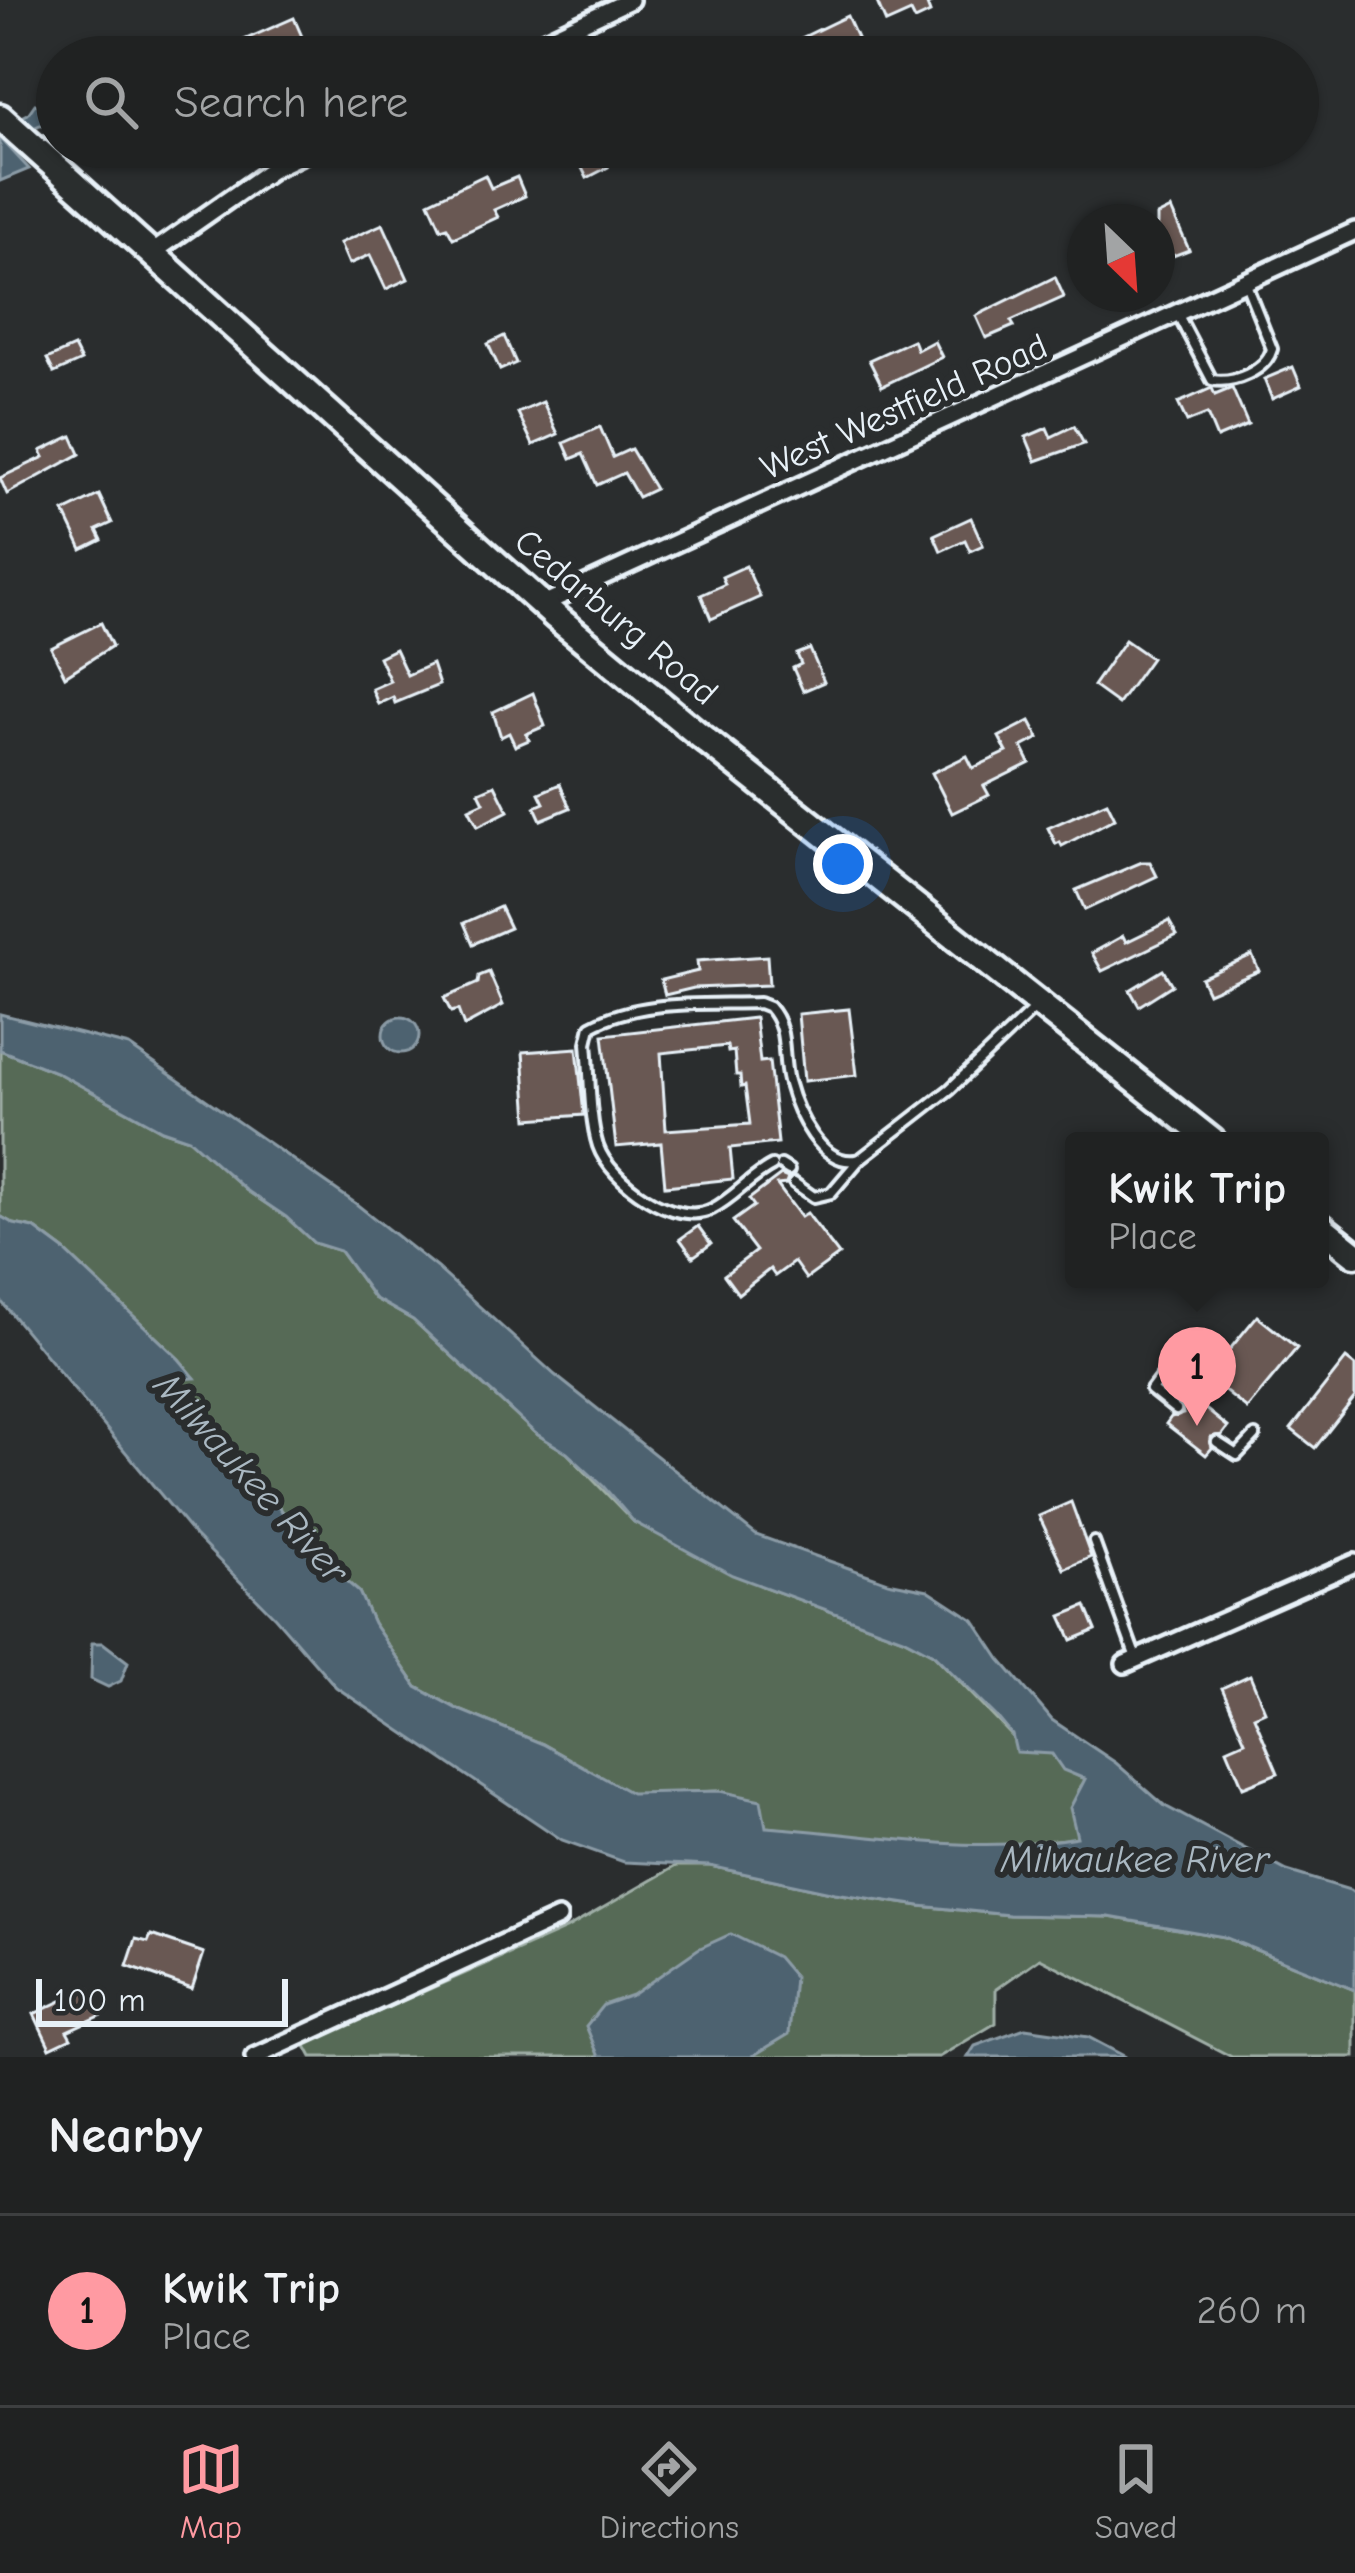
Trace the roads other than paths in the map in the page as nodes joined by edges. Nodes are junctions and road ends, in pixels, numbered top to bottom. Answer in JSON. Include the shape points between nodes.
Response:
{"nodes":[{"id":1,"x":630,"y":0,"type":"edge"},
{"id":2,"x":554,"y":36,"type":"edge"},
{"id":3,"x":0,"y":117,"type":"edge"},
{"id":4,"x":36,"y":150,"type":"edge"},
{"id":5,"x":56,"y":168,"type":"edge"},
{"id":6,"x":274,"y":168,"type":"edge"},
{"id":7,"x":1355,"y":232,"type":"edge"},
{"id":8,"x":152,"y":254,"type":"junction"},
{"id":9,"x":1246,"y":284,"type":"junction"},
{"id":10,"x":1178,"y":315,"type":"junction"},
{"id":11,"x":543,"y":604,"type":"junction"},
{"id":12,"x":1039,"y":1004,"type":"junction"},
{"id":13,"x":1201,"y":1132,"type":"edge"},
{"id":14,"x":860,"y":1159,"type":"junction"},
{"id":15,"x":781,"y":1167,"type":"dead end"},
{"id":16,"x":794,"y":1183,"type":"dead end"},
{"id":17,"x":1329,"y":1233,"type":"edge"},
{"id":18,"x":1355,"y":1254,"type":"edge"},
{"id":19,"x":1169,"y":1366,"type":"dead end"},
{"id":20,"x":1176,"y":1410,"type":"dead end"},
{"id":21,"x":1255,"y":1436,"type":"dead end"},
{"id":22,"x":1217,"y":1442,"type":"dead end"},
{"id":23,"x":1094,"y":1542,"type":"dead end"},
{"id":24,"x":1355,"y":1563,"type":"edge"},
{"id":25,"x":1131,"y":1662,"type":"joint"},
{"id":26,"x":558,"y":1918,"type":"dead end"},
{"id":27,"x":255,"y":2057,"type":"edge"}],
"edges":[{"from":1,"to":2,"type":"street"},
{"from":3,"to":4,"type":"main road","name":"Cedarburg Road"},
{"from":5,"to":8,"type":"main road","name":"Cedarburg Road"},
{"from":6,"to":8,"type":"street"},
{"from":7,"to":9,"type":"street","name":"West Westfield Road"},
{"from":8,"to":11,"type":"main road","name":"Cedarburg Road"},
{"from":9,"to":10,"type":"street","name":"West Westfield Road"},
{"from":9,"to":10,"type":"lane","via":[[1272,349],[1265,364],[1239,376],[1212,380]]},
{"from":10,"to":11,"type":"street","name":"West Westfield Road"},
{"from":11,"to":12,"type":"main road","name":"Cedarburg Road"},
{"from":12,"to":13,"type":"main road","name":"Cedarburg Road"},
{"from":12,"to":14,"type":"lane"},
{"from":14,"to":15,"type":"lane","via":[[827,1152],[808,1129],[770,1007],[656,1007],[591,1026],[598,1148],[643,1196],[692,1214]]},
{"from":14,"to":16,"type":"lane","via":[[831,1193],[814,1197]]},
{"from":17,"to":18,"type":"main road"},
{"from":19,"to":20,"type":"lane","via":[[1150,1390]]},
{"from":21,"to":22,"type":"lane","via":[[1237,1455]]},
{"from":23,"to":25,"type":"lane"},
{"from":24,"to":25,"type":"street"},
{"from":26,"to":27,"type":"street"}]}
